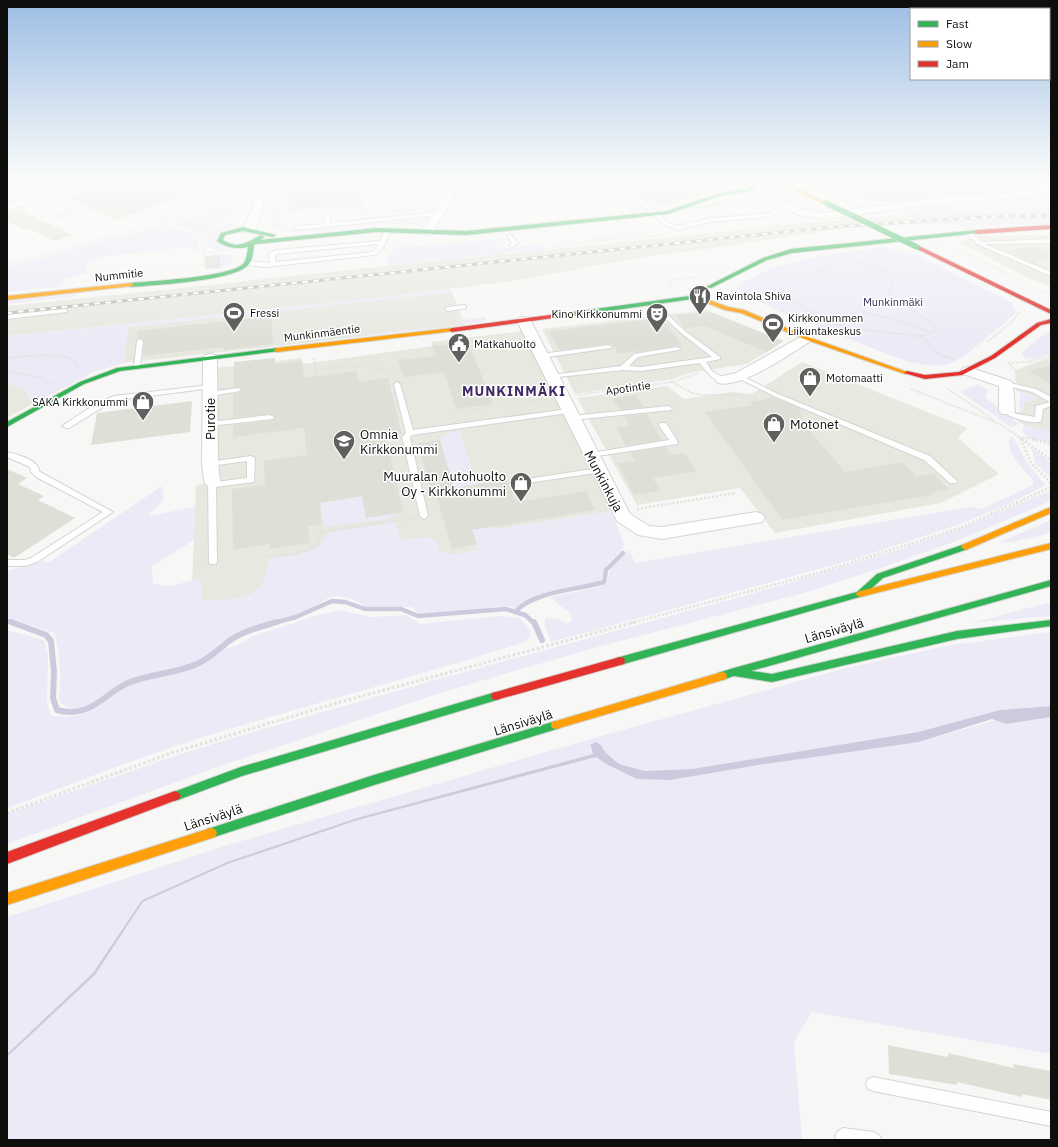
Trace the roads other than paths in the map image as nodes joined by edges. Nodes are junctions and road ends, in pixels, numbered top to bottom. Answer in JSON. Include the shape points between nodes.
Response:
{"nodes":[{"id":1,"x":226,"y":234,"type":"edge"},
{"id":2,"x":252,"y":234,"type":"edge"},
{"id":3,"x":336,"y":234,"type":"edge"},
{"id":4,"x":387,"y":234,"type":"edge"},
{"id":5,"x":889,"y":234,"type":"edge"},
{"id":6,"x":906,"y":234,"type":"edge"},
{"id":7,"x":945,"y":234,"type":"edge"},
{"id":8,"x":970,"y":234,"type":"edge"},
{"id":9,"x":510,"y":236,"type":"dead end"},
{"id":10,"x":256,"y":240,"type":"junction"},
{"id":11,"x":1051,"y":241,"type":"edge"},
{"id":12,"x":383,"y":242,"type":"junction"},
{"id":13,"x":979,"y":243,"type":"junction"},
{"id":14,"x":512,"y":245,"type":"dead end"},
{"id":15,"x":232,"y":246,"type":"junction"},
{"id":16,"x":247,"y":263,"type":"junction"},
{"id":17,"x":273,"y":264,"type":"junction"},
{"id":18,"x":232,"y":270,"type":"junction"},
{"id":19,"x":1051,"y":274,"type":"edge"},
{"id":20,"x":708,"y":289,"type":"junction"},
{"id":21,"x":1019,"y":296,"type":"junction"},
{"id":22,"x":7,"y":298,"type":"edge"},
{"id":23,"x":690,"y":298,"type":"junction"},
{"id":24,"x":701,"y":299,"type":"junction"},
{"id":25,"x":1051,"y":302,"type":"edge"},
{"id":26,"x":652,"y":303,"type":"junction"},
{"id":27,"x":464,"y":307,"type":"dead end"},
{"id":28,"x":448,"y":309,"type":"dead end"},
{"id":29,"x":65,"y":311,"type":"dead end"},
{"id":30,"x":742,"y":311,"type":"junction"},
{"id":31,"x":1029,"y":312,"type":"dead end"},
{"id":32,"x":1051,"y":312,"type":"edge"},
{"id":33,"x":7,"y":317,"type":"edge"},
{"id":34,"x":524,"y":321,"type":"junction"},
{"id":35,"x":1051,"y":321,"type":"edge"},
{"id":36,"x":1012,"y":332,"type":"dead end"},
{"id":37,"x":806,"y":338,"type":"junction"},
{"id":38,"x":140,"y":341,"type":"dead end"},
{"id":39,"x":609,"y":347,"type":"dead end"},
{"id":40,"x":677,"y":349,"type":"dead end"},
{"id":41,"x":541,"y":356,"type":"junction"},
{"id":42,"x":210,"y":358,"type":"junction"},
{"id":43,"x":702,"y":361,"type":"junction"},
{"id":44,"x":981,"y":362,"type":"junction"},
{"id":45,"x":965,"y":366,"type":"junction"},
{"id":46,"x":136,"y":367,"type":"junction"},
{"id":47,"x":623,"y":368,"type":"junction"},
{"id":48,"x":552,"y":377,"type":"junction"},
{"id":49,"x":740,"y":377,"type":"junction"},
{"id":50,"x":723,"y":380,"type":"joint"},
{"id":51,"x":397,"y":384,"type":"road end"},
{"id":52,"x":1006,"y":384,"type":"junction"},
{"id":53,"x":210,"y":390,"type":"junction"},
{"id":54,"x":238,"y":390,"type":"dead end"},
{"id":55,"x":1051,"y":400,"type":"edge"},
{"id":56,"x":1051,"y":404,"type":"edge"},
{"id":57,"x":668,"y":408,"type":"dead end"},
{"id":58,"x":568,"y":409,"type":"junction"},
{"id":59,"x":1007,"y":411,"type":"joint"},
{"id":60,"x":270,"y":417,"type":"dead end"},
{"id":61,"x":210,"y":424,"type":"junction"},
{"id":62,"x":7,"y":425,"type":"edge"},
{"id":63,"x":663,"y":425,"type":"dead end"},
{"id":64,"x":66,"y":426,"type":"dead end"},
{"id":65,"x":410,"y":433,"type":"junction"},
{"id":66,"x":7,"y":454,"type":"edge"},
{"id":67,"x":591,"y":455,"type":"junction"},
{"id":68,"x":210,"y":464,"type":"junction"},
{"id":69,"x":599,"y":470,"type":"junction"},
{"id":70,"x":953,"y":481,"type":"dead end"},
{"id":71,"x":213,"y":483,"type":"junction"},
{"id":72,"x":514,"y":483,"type":"dead end"},
{"id":73,"x":1051,"y":510,"type":"edge"},
{"id":74,"x":424,"y":516,"type":"road end"},
{"id":75,"x":756,"y":518,"type":"dead end"},
{"id":76,"x":1051,"y":546,"type":"edge"},
{"id":77,"x":213,"y":562,"type":"dead end"},
{"id":78,"x":7,"y":563,"type":"edge"},
{"id":79,"x":1051,"y":583,"type":"edge"},
{"id":80,"x":860,"y":594,"type":"junction"},
{"id":81,"x":1051,"y":623,"type":"edge"},
{"id":82,"x":734,"y":672,"type":"junction"},
{"id":83,"x":7,"y":858,"type":"edge"},
{"id":84,"x":7,"y":899,"type":"edge"},
{"id":85,"x":874,"y":1084,"type":"dead end"},
{"id":86,"x":1051,"y":1119,"type":"edge"},
{"id":87,"x":843,"y":1136,"type":"dead end"},
{"id":88,"x":874,"y":1140,"type":"edge"}],
"edges":[{"from":1,"to":15,"type":"main road","via":[[221,236],[220,241]]},
{"from":2,"to":10,"type":"main road"},
{"from":3,"to":10,"type":"main road"},
{"from":4,"to":12,"type":"lane"},
{"from":5,"to":21,"type":"main road","bridge":true},
{"from":6,"to":25,"type":"main road"},
{"from":7,"to":20,"type":"main road","via":[[791,251],[765,259]]},
{"from":8,"to":13,"type":"lane"},
{"from":9,"to":14,"type":"lane","via":[[515,243]]},
{"from":10,"to":15,"type":"main road"},
{"from":10,"to":16,"type":"main road"},
{"from":11,"to":13,"type":"lane"},
{"from":12,"to":17,"type":"lane","via":[[377,251],[370,254]]},
{"from":12,"to":17,"type":"lane","via":[[276,252],[272,254]]},
{"from":13,"to":19,"type":"lane"},
{"from":15,"to":18,"type":"main road","via":[[237,257]]},
{"from":16,"to":17,"type":"lane"},
{"from":16,"to":18,"type":"main road","name":"Nummitie"},
{"from":18,"to":22,"type":"main road","name":"Nummitie","via":[[199,279]]},
{"from":20,"to":24,"type":"main road","via":[[710,298]]},
{"from":20,"to":30,"type":"main road"},
{"from":21,"to":31,"type":"main road","via":[[1029,305]]},
{"from":21,"to":32,"type":"main road"},
{"from":23,"to":24,"type":"main road"},
{"from":23,"to":26,"type":"main road","name":"Munkinmäentie"},
{"from":23,"to":26,"type":"main road","name":"Munkinmäentie","via":[[682,291]]},
{"from":24,"to":30,"type":"main road","via":[[727,309]]},
{"from":26,"to":34,"type":"main road","name":"Munkinmäentie"},
{"from":26,"to":43,"type":"lane","via":[[683,332],[718,358]]},
{"from":27,"to":28,"type":"lane"},
{"from":29,"to":33,"type":"lane"},
{"from":30,"to":37,"type":"main road"},
{"from":34,"to":41,"type":"street","name":"Munkinkuja"},
{"from":34,"to":42,"type":"main road","name":"Munkinmäentie","via":[[363,337]]},
{"from":35,"to":44,"type":"main road","via":[[1039,324],[993,357]]},
{"from":36,"to":44,"type":"main road","via":[[980,357]]},
{"from":37,"to":45,"type":"main road","via":[[915,376],[950,376]]},
{"from":37,"to":49,"type":"street"},
{"from":38,"to":46,"type":"lane"},
{"from":39,"to":41,"type":"lane"},
{"from":40,"to":47,"type":"lane","via":[[636,355]]},
{"from":41,"to":48,"type":"street","name":"Munkinkuja"},
{"from":42,"to":46,"type":"main road","name":"Munkinmäentie"},
{"from":42,"to":53,"type":"street","name":"Purotie"},
{"from":43,"to":47,"type":"lane","via":[[641,370]]},
{"from":43,"to":50,"type":"lane","via":[[710,372]]},
{"from":44,"to":45,"type":"main road"},
{"from":45,"to":52,"type":"street"},
{"from":46,"to":62,"type":"main road","name":"Munkinmäentie","via":[[94,377]]},
{"from":47,"to":48,"type":"lane"},
{"from":48,"to":58,"type":"street","name":"Munkinkuja"},
{"from":49,"to":50,"type":"street"},
{"from":49,"to":70,"type":"lane","via":[[776,395],[927,458]]},
{"from":51,"to":65,"type":"lane"},
{"from":52,"to":55,"type":"lane","via":[[1034,390]]},
{"from":52,"to":59,"type":"street"},
{"from":53,"to":54,"type":"lane"},
{"from":53,"to":61,"type":"street","name":"Purotie"},
{"from":53,"to":64,"type":"lane","via":[[117,398],[100,405]]},
{"from":56,"to":59,"type":"lane","via":[[1038,408],[1038,420],[1015,416]]},
{"from":57,"to":58,"type":"lane"},
{"from":58,"to":65,"type":"lane"},
{"from":58,"to":67,"type":"street","name":"Munkinkuja"},
{"from":60,"to":61,"type":"lane"},
{"from":61,"to":68,"type":"street","name":"Purotie"},
{"from":63,"to":67,"type":"lane","via":[[674,442]]},
{"from":65,"to":74,"type":"lane","via":[[406,437]]},
{"from":66,"to":78,"type":"lane","via":[[33,465],[39,475],[109,512],[34,560]]},
{"from":67,"to":69,"type":"street","name":"Munkinkuja"},
{"from":68,"to":71,"type":"street","name":"Purotie"},
{"from":68,"to":71,"type":"lane","via":[[251,458],[252,480]]},
{"from":69,"to":72,"type":"lane"},
{"from":69,"to":75,"type":"street","name":"Munkinkuja","via":[[623,517],[644,531],[662,533]]},
{"from":71,"to":77,"type":"lane"},
{"from":73,"to":80,"type":"main road","via":[[980,542],[880,576]]},
{"from":76,"to":80,"type":"main road"},
{"from":79,"to":82,"type":"main road","name":"Länsiväylä"},
{"from":80,"to":83,"type":"main road","via":[[460,706],[241,772]]},
{"from":81,"to":82,"type":"main road","via":[[957,635],[772,678]]},
{"from":82,"to":84,"type":"main road","name":"Länsiväylä","via":[[374,780]]},
{"from":85,"to":86,"type":"lane"},
{"from":87,"to":88,"type":"lane"}]}
